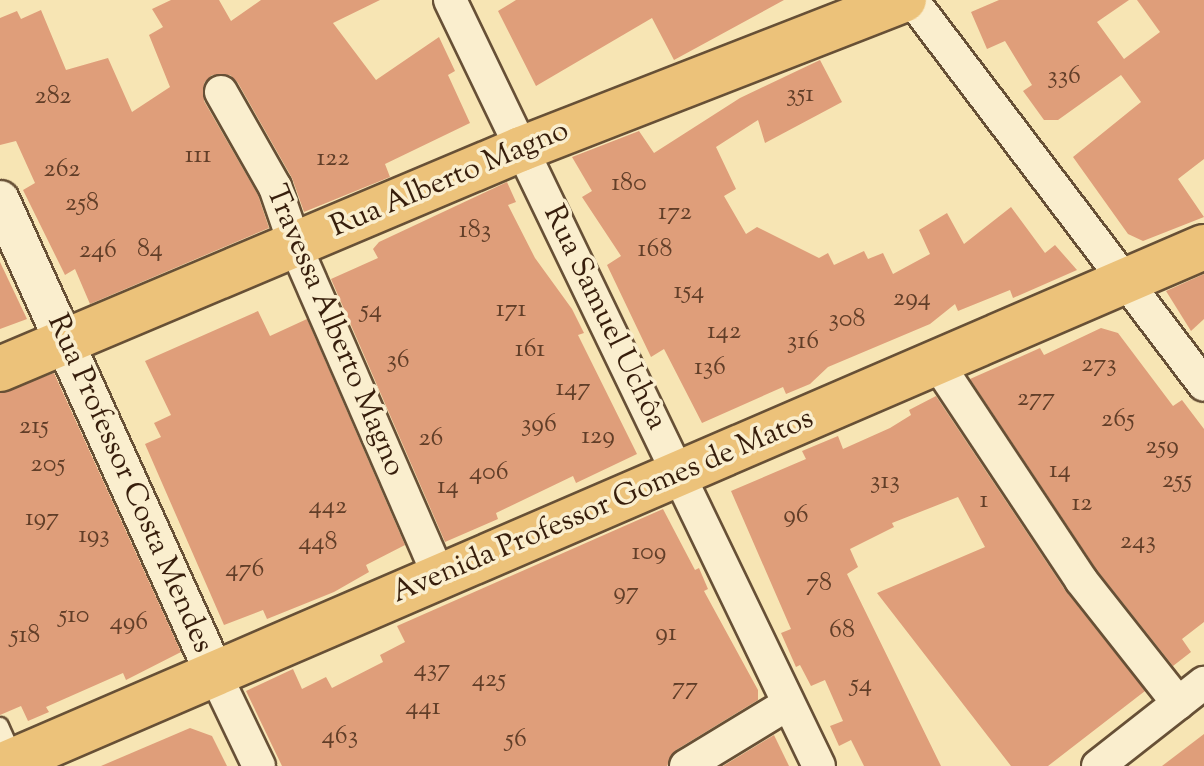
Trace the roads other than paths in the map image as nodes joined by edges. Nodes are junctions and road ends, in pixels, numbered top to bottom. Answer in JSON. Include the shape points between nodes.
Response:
{"nodes":[{"id":1,"x":450,"y":0,"type":"edge"},
{"id":2,"x":904,"y":0,"type":"edge"},
{"id":3,"x":912,"y":0,"type":"edge"},
{"id":4,"x":221,"y":92,"type":"dead end"},
{"id":5,"x":521,"y":149,"type":"junction"},
{"id":6,"x":0,"y":200,"type":"edge"},
{"id":7,"x":295,"y":245,"type":"junction"},
{"id":8,"x":1204,"y":247,"type":"edge"},
{"id":9,"x":1123,"y":282,"type":"junction"},
{"id":10,"x":66,"y":342,"type":"junction"},
{"id":11,"x":937,"y":363,"type":"junction"},
{"id":12,"x":0,"y":369,"type":"edge"},
{"id":13,"x":1204,"y":385,"type":"edge"},
{"id":14,"x":679,"y":472,"type":"junction"},
{"id":15,"x":438,"y":574,"type":"junction"},
{"id":16,"x":214,"y":672,"type":"junction"},
{"id":17,"x":1204,"y":683,"type":"edge"},
{"id":18,"x":1178,"y":703,"type":"junction"},
{"id":19,"x":788,"y":704,"type":"junction"},
{"id":20,"x":5,"y":751,"type":"edge"},
{"id":21,"x":259,"y":766,"type":"edge"},
{"id":22,"x":686,"y":766,"type":"edge"},
{"id":23,"x":819,"y":766,"type":"edge"},
{"id":24,"x":1098,"y":766,"type":"edge"}],
"edges":[{"from":1,"to":5,"type":"street","name":"Rua Samuel Uchôa"},
{"from":2,"to":5,"type":"main road","name":"Rua Alberto Magno"},
{"from":3,"to":9,"type":"street"},
{"from":4,"to":7,"type":"street","name":"Travessa Alberto Magno","via":[[275,187]]},
{"from":5,"to":7,"type":"main road","name":"Rua Alberto Magno"},
{"from":5,"to":14,"type":"street","name":"Rua Samuel Uchôa"},
{"from":6,"to":10,"type":"street","name":"Rua Professor Costa Mendes"},
{"from":7,"to":10,"type":"main road","name":"Rua Alberto Magno"},
{"from":7,"to":15,"type":"street","name":"Travessa Alberto Magno"},
{"from":8,"to":9,"type":"main road","name":"Avenida Professor Gomes de Matos"},
{"from":9,"to":11,"type":"main road","name":"Avenida Professor Gomes de Matos"},
{"from":9,"to":13,"type":"street"},
{"from":10,"to":12,"type":"main road","name":"Rua Alberto Magno"},
{"from":10,"to":16,"type":"street","name":"Rua Professor Costa Mendes"},
{"from":11,"to":14,"type":"main road","name":"Avenida Professor Gomes de Matos"},
{"from":11,"to":18,"type":"street","via":[[1081,580]]},
{"from":14,"to":15,"type":"main road","name":"Avenida Professor Gomes de Matos"},
{"from":14,"to":19,"type":"street","name":"Rua Samuel Uchôa"},
{"from":15,"to":16,"type":"main road","name":"Avenida Professor Gomes de Matos"},
{"from":16,"to":20,"type":"main road","name":"Avenida Professor Gomes de Matos"},
{"from":16,"to":21,"type":"street","name":"Rua Professor Costa Mendes"},
{"from":17,"to":18,"type":"street"},
{"from":18,"to":24,"type":"street"},
{"from":19,"to":22,"type":"street"},
{"from":19,"to":23,"type":"street","name":"Rua Samuel Uchôa"}]}
